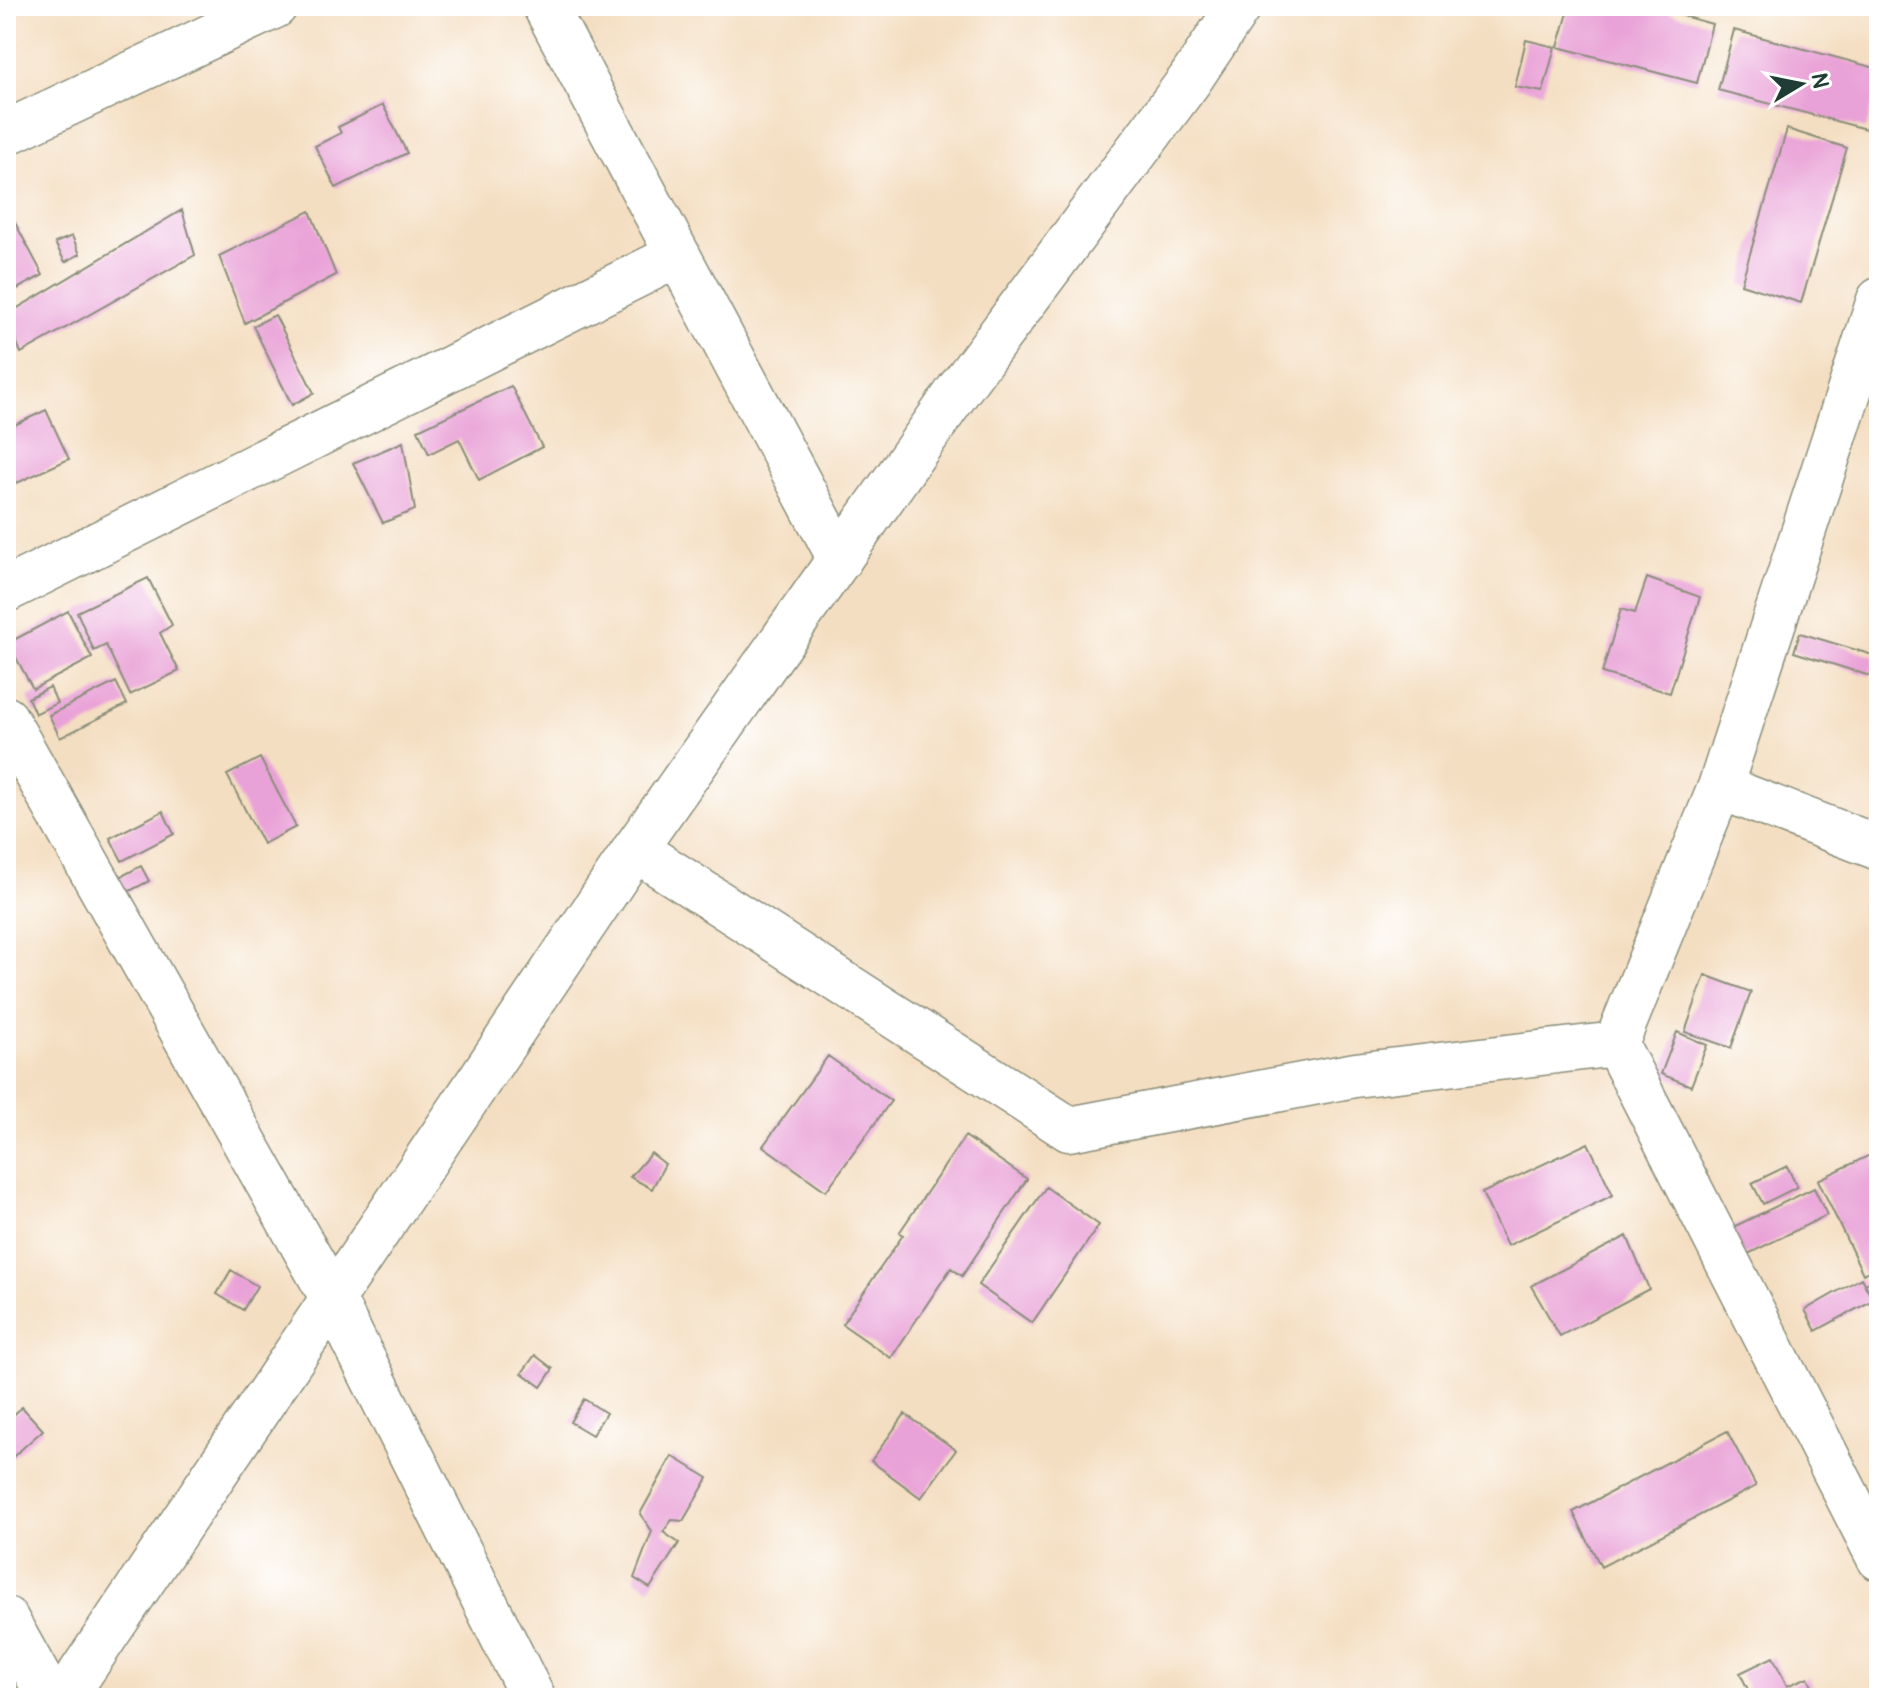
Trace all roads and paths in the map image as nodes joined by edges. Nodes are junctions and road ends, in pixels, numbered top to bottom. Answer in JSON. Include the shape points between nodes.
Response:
{"nodes":[{"id":1,"x":275,"y":6,"type":"edge"},
{"id":2,"x":545,"y":6,"type":"edge"},
{"id":3,"x":1239,"y":6,"type":"edge"},
{"id":4,"x":6,"y":133,"type":"edge"},
{"id":5,"x":678,"y":255,"type":"junction"},
{"id":6,"x":1879,"y":300,"type":"edge"},
{"id":7,"x":840,"y":559,"type":"junction"},
{"id":8,"x":6,"y":590,"type":"edge"},
{"id":9,"x":6,"y":719,"type":"edge"},
{"id":10,"x":1720,"y":787,"type":"junction"},
{"id":11,"x":1879,"y":848,"type":"edge"},
{"id":12,"x":635,"y":849,"type":"junction"},
{"id":13,"x":1616,"y":1044,"type":"junction"},
{"id":14,"x":333,"y":1299,"type":"junction"},
{"id":15,"x":1879,"y":1558,"type":"edge"},
{"id":16,"x":6,"y":1619,"type":"edge"},
{"id":17,"x":50,"y":1698,"type":"edge"},
{"id":18,"x":64,"y":1698,"type":"edge"},
{"id":19,"x":533,"y":1698,"type":"edge"}],
"edges":[{"from":1,"to":4,"type":"street"},
{"from":2,"to":5,"type":"street"},
{"from":3,"to":7,"type":"street"},
{"from":5,"to":7,"type":"street"},
{"from":5,"to":8,"type":"street"},
{"from":6,"to":10,"type":"street"},
{"from":7,"to":12,"type":"street"},
{"from":9,"to":14,"type":"street"},
{"from":10,"to":11,"type":"street"},
{"from":10,"to":13,"type":"street"},
{"from":12,"to":13,"type":"street","via":[[1069,1129],[1355,1075]]},
{"from":12,"to":14,"type":"street"},
{"from":13,"to":15,"type":"street"},
{"from":14,"to":18,"type":"street"},
{"from":14,"to":19,"type":"street"},
{"from":16,"to":17,"type":"street"}]}
